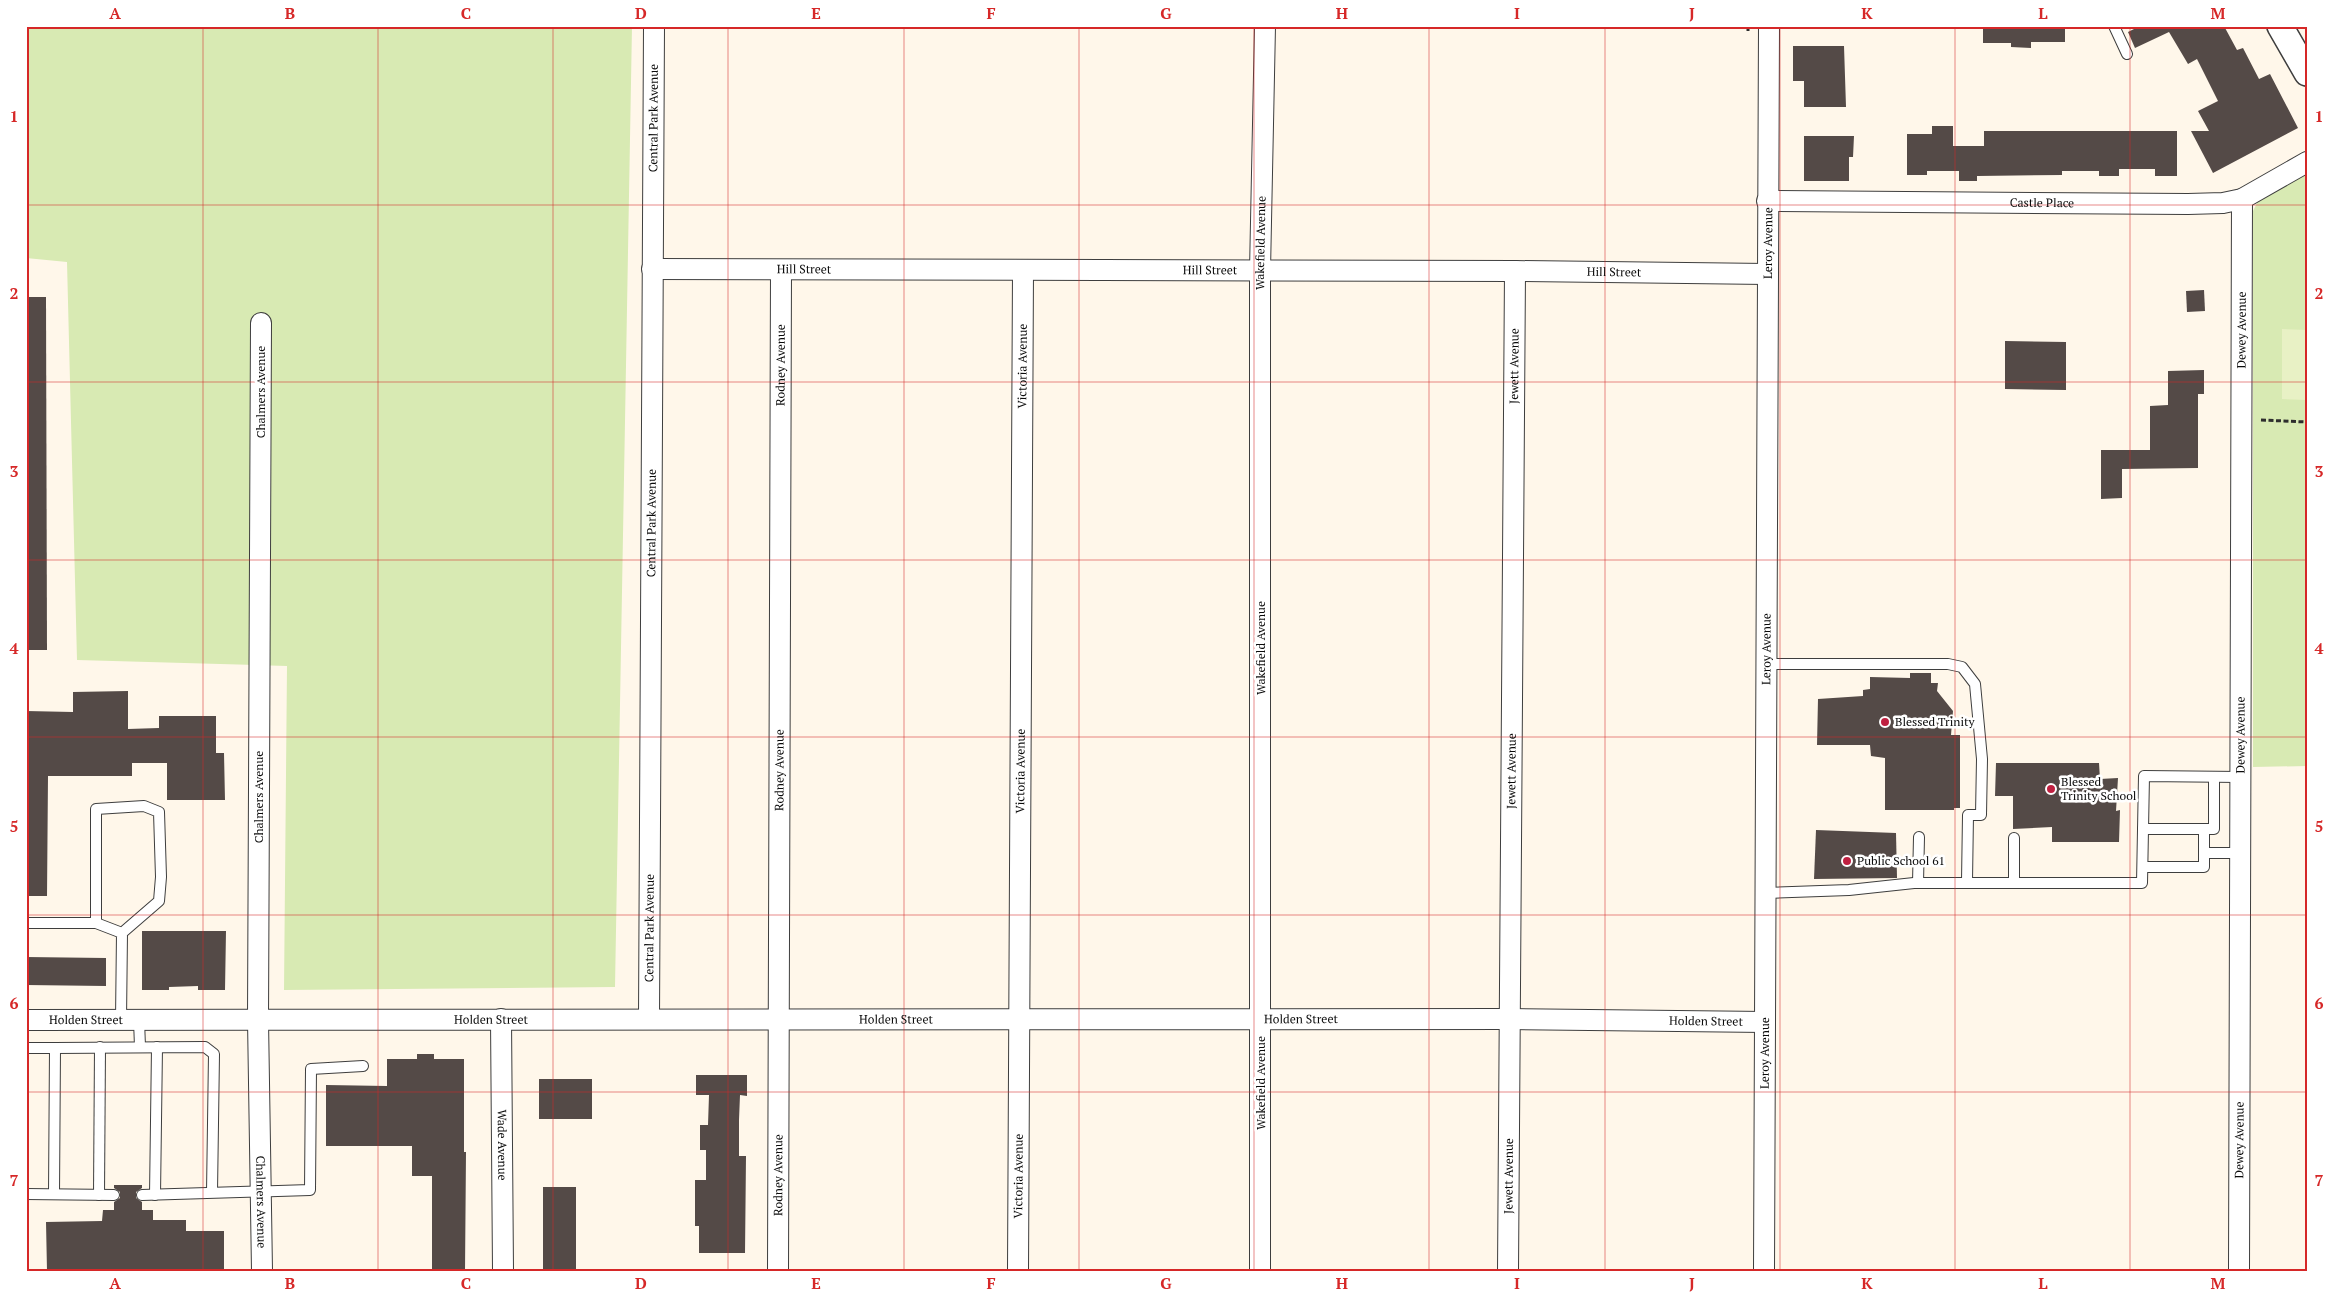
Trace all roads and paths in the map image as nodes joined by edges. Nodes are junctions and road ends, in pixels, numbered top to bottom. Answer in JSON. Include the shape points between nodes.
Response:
{"nodes":[{"id":1,"x":654,"y":26,"type":"edge"},
{"id":2,"x":1265,"y":26,"type":"edge"},
{"id":3,"x":1748,"y":26,"type":"edge"},
{"id":4,"x":1769,"y":26,"type":"edge"},
{"id":5,"x":2114,"y":26,"type":"edge"},
{"id":6,"x":2280,"y":26,"type":"edge"},
{"id":7,"x":1748,"y":31,"type":"dead end"},
{"id":8,"x":2127,"y":54,"type":"dead end"},
{"id":9,"x":2307,"y":72,"type":"edge"},
{"id":10,"x":2307,"y":162,"type":"edge"},
{"id":11,"x":2242,"y":199,"type":"junction"},
{"id":12,"x":1767,"y":201,"type":"junction"},
{"id":13,"x":652,"y":269,"type":"junction"},
{"id":14,"x":781,"y":270,"type":"junction"},
{"id":15,"x":1023,"y":270,"type":"junction"},
{"id":16,"x":1260,"y":271,"type":"junction"},
{"id":17,"x":1515,"y":271,"type":"junction"},
{"id":18,"x":1767,"y":274,"type":"junction"},
{"id":19,"x":261,"y":323,"type":"dead end"},
{"id":20,"x":2261,"y":420,"type":"dead end"},
{"id":21,"x":2307,"y":422,"type":"edge"},
{"id":22,"x":1767,"y":664,"type":"junction"},
{"id":23,"x":2214,"y":777,"type":"junction"},
{"id":24,"x":2240,"y":777,"type":"junction"},
{"id":25,"x":2143,"y":829,"type":"junction"},
{"id":26,"x":2204,"y":829,"type":"junction"},
{"id":27,"x":1918,"y":837,"type":"dead end"},
{"id":28,"x":2014,"y":838,"type":"dead end"},
{"id":29,"x":2204,"y":853,"type":"junction"},
{"id":30,"x":2240,"y":853,"type":"junction"},
{"id":31,"x":2142,"y":867,"type":"junction"},
{"id":32,"x":1967,"y":881,"type":"junction"},
{"id":33,"x":1918,"y":882,"type":"junction"},
{"id":34,"x":2014,"y":882,"type":"junction"},
{"id":35,"x":1766,"y":893,"type":"junction"},
{"id":36,"x":26,"y":923,"type":"edge"},
{"id":37,"x":96,"y":923,"type":"junction"},
{"id":38,"x":122,"y":933,"type":"junction"},
{"id":39,"x":500,"y":1019,"type":"junction"},
{"id":40,"x":649,"y":1019,"type":"junction"},
{"id":41,"x":779,"y":1019,"type":"junction"},
{"id":42,"x":1019,"y":1019,"type":"junction"},
{"id":43,"x":1262,"y":1019,"type":"junction"},
{"id":44,"x":1509,"y":1019,"type":"junction"},
{"id":45,"x":26,"y":1020,"type":"edge"},
{"id":46,"x":130,"y":1020,"type":"junction"},
{"id":47,"x":258,"y":1020,"type":"junction"},
{"id":48,"x":1765,"y":1022,"type":"junction"},
{"id":49,"x":100,"y":1047,"type":"junction"},
{"id":50,"x":140,"y":1047,"type":"junction"},
{"id":51,"x":157,"y":1047,"type":"junction"},
{"id":52,"x":26,"y":1048,"type":"edge"},
{"id":53,"x":55,"y":1048,"type":"junction"},
{"id":54,"x":363,"y":1066,"type":"dead end"},
{"id":55,"x":261,"y":1190,"type":"junction"},
{"id":56,"x":212,"y":1192,"type":"junction"},
{"id":57,"x":26,"y":1194,"type":"edge"},
{"id":58,"x":54,"y":1194,"type":"junction"},
{"id":59,"x":99,"y":1195,"type":"junction"},
{"id":60,"x":114,"y":1195,"type":"dead end"},
{"id":61,"x":155,"y":1195,"type":"junction"},
{"id":62,"x":142,"y":1196,"type":"dead end"},
{"id":63,"x":262,"y":1271,"type":"edge"},
{"id":64,"x":503,"y":1271,"type":"edge"},
{"id":65,"x":778,"y":1271,"type":"edge"},
{"id":66,"x":1018,"y":1271,"type":"edge"},
{"id":67,"x":1260,"y":1271,"type":"edge"},
{"id":68,"x":1508,"y":1271,"type":"edge"},
{"id":69,"x":1764,"y":1271,"type":"edge"},
{"id":70,"x":2239,"y":1271,"type":"edge"}],
"edges":[{"from":1,"to":13,"type":"street","name":"Central Park Avenue"},
{"from":2,"to":16,"type":"street","name":"Wakefield Avenue"},
{"from":3,"to":7,"type":"path"},
{"from":4,"to":12,"type":"street","name":"Leroy Avenue"},
{"from":5,"to":8,"type":"lane"},
{"from":6,"to":9,"type":"street"},
{"from":10,"to":11,"type":"street","name":"Castle Place"},
{"from":11,"to":12,"type":"street","name":"Castle Place","via":[[2188,204]]},
{"from":11,"to":24,"type":"street","name":"Dewey Avenue"},
{"from":12,"to":18,"type":"street","name":"Leroy Avenue"},
{"from":13,"to":14,"type":"street","name":"Hill Street"},
{"from":13,"to":40,"type":"street","name":"Central Park Avenue"},
{"from":14,"to":15,"type":"street","name":"Hill Street"},
{"from":14,"to":41,"type":"street","name":"Rodney Avenue"},
{"from":15,"to":16,"type":"street","name":"Hill Street"},
{"from":15,"to":42,"type":"street","name":"Victoria Avenue"},
{"from":16,"to":17,"type":"street","name":"Hill Street"},
{"from":16,"to":43,"type":"street","name":"Wakefield Avenue"},
{"from":17,"to":18,"type":"street","name":"Hill Street"},
{"from":17,"to":44,"type":"street","name":"Jewett Avenue"},
{"from":18,"to":22,"type":"street","name":"Leroy Avenue"},
{"from":19,"to":47,"type":"street","name":"Chalmers Avenue"},
{"from":20,"to":21,"type":"path"},
{"from":22,"to":32,"type":"lane","via":[[1948,664],[1962,667],[1974,684],[1982,759],[1981,815],[1968,815]]},
{"from":22,"to":35,"type":"street","name":"Leroy Avenue"},
{"from":23,"to":24,"type":"lane"},
{"from":23,"to":25,"type":"lane","via":[[2144,776]]},
{"from":23,"to":26,"type":"lane","via":[[2214,829]]},
{"from":24,"to":30,"type":"street","name":"Dewey Avenue"},
{"from":25,"to":26,"type":"lane"},
{"from":25,"to":31,"type":"lane"},
{"from":26,"to":29,"type":"lane"},
{"from":27,"to":33,"type":"lane"},
{"from":28,"to":34,"type":"lane"},
{"from":29,"to":30,"type":"lane"},
{"from":29,"to":31,"type":"lane","via":[[2204,867]]},
{"from":30,"to":70,"type":"street","name":"Dewey Avenue"},
{"from":31,"to":34,"type":"lane","via":[[2142,883]]},
{"from":32,"to":33,"type":"lane"},
{"from":32,"to":34,"type":"lane"},
{"from":33,"to":35,"type":"lane","via":[[1849,890]]},
{"from":35,"to":48,"type":"street","name":"Leroy Avenue"},
{"from":36,"to":37,"type":"lane"},
{"from":37,"to":38,"type":"lane"},
{"from":37,"to":38,"type":"lane","via":[[96,809],[144,806],[159,812],[159,901]]},
{"from":38,"to":46,"type":"lane"},
{"from":39,"to":40,"type":"street","name":"Holden Street"},
{"from":39,"to":47,"type":"street","name":"Holden Street"},
{"from":39,"to":64,"type":"street","name":"Wade Avenue"},
{"from":40,"to":41,"type":"street","name":"Holden Street"},
{"from":41,"to":42,"type":"street","name":"Holden Street"},
{"from":41,"to":65,"type":"street","name":"Rodney Avenue"},
{"from":42,"to":43,"type":"street","name":"Holden Street"},
{"from":42,"to":66,"type":"street","name":"Victoria Avenue"},
{"from":43,"to":44,"type":"street","name":"Holden Street"},
{"from":43,"to":67,"type":"street","name":"Wakefield Avenue"},
{"from":44,"to":48,"type":"street","name":"Holden Street"},
{"from":44,"to":68,"type":"street","name":"Jewett Avenue"},
{"from":45,"to":46,"type":"street","name":"Holden Street"},
{"from":46,"to":47,"type":"street","name":"Holden Street"},
{"from":46,"to":50,"type":"lane"},
{"from":47,"to":55,"type":"street","name":"Chalmers Avenue"},
{"from":48,"to":69,"type":"street","name":"Leroy Avenue"},
{"from":49,"to":50,"type":"lane"},
{"from":49,"to":53,"type":"lane"},
{"from":49,"to":59,"type":"lane"},
{"from":50,"to":51,"type":"lane"},
{"from":51,"to":56,"type":"lane","via":[[206,1047],[214,1054]]},
{"from":51,"to":61,"type":"lane"},
{"from":52,"to":53,"type":"lane"},
{"from":53,"to":58,"type":"lane"},
{"from":54,"to":55,"type":"lane","via":[[311,1068],[310,1190]]},
{"from":55,"to":56,"type":"lane"},
{"from":55,"to":63,"type":"street","name":"Chalmers Avenue"},
{"from":56,"to":61,"type":"lane"},
{"from":57,"to":58,"type":"lane"},
{"from":58,"to":59,"type":"lane"},
{"from":59,"to":60,"type":"lane"},
{"from":61,"to":62,"type":"lane"}]}
